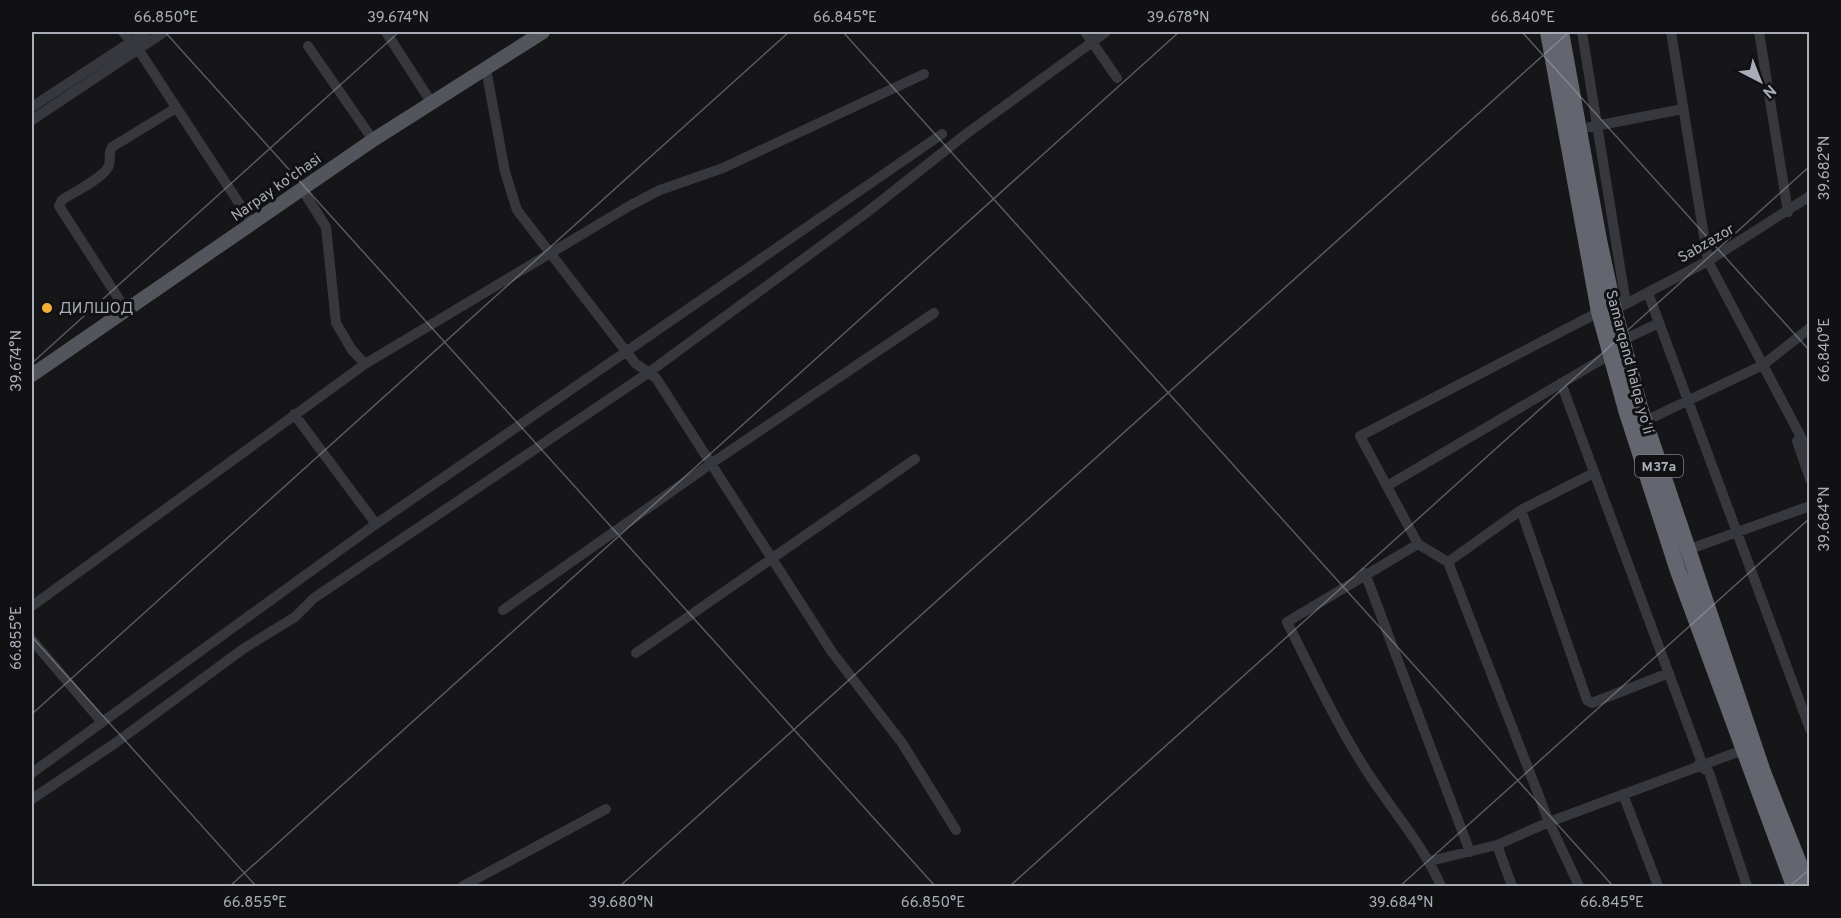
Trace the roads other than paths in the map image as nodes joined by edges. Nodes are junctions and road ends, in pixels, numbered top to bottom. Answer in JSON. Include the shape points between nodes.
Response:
{"nodes":[{"id":1,"x":123,"y":32,"type":"edge"},
{"id":2,"x":146,"y":32,"type":"edge"},
{"id":3,"x":164,"y":32,"type":"edge"},
{"id":4,"x":386,"y":32,"type":"edge"},
{"id":5,"x":543,"y":32,"type":"edge"},
{"id":6,"x":1085,"y":32,"type":"edge"},
{"id":7,"x":1106,"y":32,"type":"edge"},
{"id":8,"x":1548,"y":32,"type":"edge"},
{"id":9,"x":1561,"y":32,"type":"edge"},
{"id":10,"x":1582,"y":32,"type":"edge"},
{"id":11,"x":1671,"y":32,"type":"edge"},
{"id":12,"x":1759,"y":32,"type":"edge"},
{"id":13,"x":1090,"y":43,"type":"junction"},
{"id":14,"x":134,"y":46,"type":"junction"},
{"id":15,"x":308,"y":46,"type":"dead end"},
{"id":16,"x":486,"y":69,"type":"junction"},
{"id":17,"x":924,"y":74,"type":"dead end"},
{"id":18,"x":1117,"y":78,"type":"dead end"},
{"id":19,"x":431,"y":102,"type":"junction"},
{"id":20,"x":32,"y":107,"type":"edge"},
{"id":21,"x":176,"y":108,"type":"junction"},
{"id":22,"x":1683,"y":109,"type":"junction"},
{"id":23,"x":32,"y":120,"type":"edge"},
{"id":24,"x":1596,"y":126,"type":"junction"},
{"id":25,"x":1579,"y":129,"type":"junction"},
{"id":26,"x":942,"y":134,"type":"dead end"},
{"id":27,"x":373,"y":140,"type":"junction"},
{"id":28,"x":302,"y":189,"type":"junction"},
{"id":29,"x":1809,"y":196,"type":"edge"},
{"id":30,"x":1788,"y":212,"type":"junction"},
{"id":31,"x":252,"y":223,"type":"junction"},
{"id":32,"x":550,"y":254,"type":"junction"},
{"id":33,"x":1708,"y":261,"type":"junction"},
{"id":34,"x":1648,"y":293,"type":"junction"},
{"id":35,"x":1613,"y":308,"type":"junction"},
{"id":36,"x":126,"y":310,"type":"junction"},
{"id":37,"x":934,"y":314,"type":"dead end"},
{"id":38,"x":1659,"y":323,"type":"junction"},
{"id":39,"x":1809,"y":328,"type":"edge"},
{"id":40,"x":1623,"y":340,"type":"junction"},
{"id":41,"x":626,"y":350,"type":"junction"},
{"id":42,"x":1611,"y":354,"type":"junction"},
{"id":43,"x":365,"y":364,"type":"junction"},
{"id":44,"x":1763,"y":365,"type":"junction"},
{"id":45,"x":648,"y":373,"type":"junction"},
{"id":46,"x":32,"y":375,"type":"edge"},
{"id":47,"x":1561,"y":384,"type":"junction"},
{"id":48,"x":1689,"y":399,"type":"junction"},
{"id":49,"x":1637,"y":413,"type":"junction"},
{"id":50,"x":294,"y":414,"type":"junction"},
{"id":51,"x":1790,"y":418,"type":"junction"},
{"id":52,"x":1809,"y":454,"type":"edge"},
{"id":53,"x":915,"y":459,"type":"dead end"},
{"id":54,"x":712,"y":463,"type":"junction"},
{"id":55,"x":1594,"y":473,"type":"junction"},
{"id":56,"x":1809,"y":479,"type":"edge"},
{"id":57,"x":1387,"y":486,"type":"junction"},
{"id":58,"x":1809,"y":506,"type":"edge"},
{"id":59,"x":1521,"y":510,"type":"junction"},
{"id":60,"x":376,"y":524,"type":"junction"},
{"id":61,"x":1738,"y":533,"type":"junction"},
{"id":62,"x":1418,"y":544,"type":"junction"},
{"id":63,"x":1687,"y":550,"type":"junction"},
{"id":64,"x":772,"y":558,"type":"junction"},
{"id":65,"x":1448,"y":562,"type":"junction"},
{"id":66,"x":1365,"y":573,"type":"junction"},
{"id":67,"x":32,"y":606,"type":"edge"},
{"id":68,"x":503,"y":610,"type":"dead end"},
{"id":69,"x":32,"y":640,"type":"edge"},
{"id":70,"x":636,"y":653,"type":"dead end"},
{"id":71,"x":1669,"y":674,"type":"junction"},
{"id":72,"x":101,"y":721,"type":"junction"},
{"id":73,"x":1809,"y":729,"type":"edge"},
{"id":74,"x":1743,"y":750,"type":"junction"},
{"id":75,"x":1700,"y":764,"type":"junction"},
{"id":76,"x":32,"y":773,"type":"edge"},
{"id":77,"x":1623,"y":794,"type":"junction"},
{"id":78,"x":32,"y":799,"type":"edge"},
{"id":79,"x":606,"y":809,"type":"dead end"},
{"id":80,"x":1549,"y":822,"type":"junction"},
{"id":81,"x":956,"y":830,"type":"dead end"},
{"id":82,"x":1497,"y":845,"type":"junction"},
{"id":83,"x":1470,"y":852,"type":"junction"},
{"id":84,"x":1430,"y":861,"type":"junction"},
{"id":85,"x":463,"y":886,"type":"edge"},
{"id":86,"x":1441,"y":886,"type":"edge"},
{"id":87,"x":1512,"y":886,"type":"edge"},
{"id":88,"x":1579,"y":886,"type":"edge"},
{"id":89,"x":1658,"y":886,"type":"edge"},
{"id":90,"x":1747,"y":886,"type":"edge"},
{"id":91,"x":1794,"y":886,"type":"edge"},
{"id":92,"x":1808,"y":886,"type":"edge"}],
"edges":[{"from":1,"to":14,"type":"street"},
{"from":2,"to":14,"type":"street"},
{"from":3,"to":14,"type":"street"},
{"from":4,"to":19,"type":"street"},
{"from":5,"to":16,"type":"main road","name":"Narpay ko'chasi"},
{"from":6,"to":13,"type":"street"},
{"from":7,"to":13,"type":"street"},
{"from":8,"to":35,"type":"highway","name":"Samarqand halqa yoʻli","number":"M37a"},
{"from":9,"to":25,"type":"highway","name":"Samarqand halqa yoʻli","number":"M37a"},
{"from":10,"to":24,"type":"street"},
{"from":11,"to":22,"type":"street"},
{"from":12,"to":30,"type":"street"},
{"from":13,"to":18,"type":"street"},
{"from":13,"to":45,"type":"street"},
{"from":14,"to":20,"type":"street"},
{"from":14,"to":21,"type":"street"},
{"from":14,"to":23,"type":"street"},
{"from":15,"to":27,"type":"street"},
{"from":16,"to":19,"type":"main road","name":"Narpay ko'chasi"},
{"from":16,"to":32,"type":"street","via":[[510,194],[517,210]]},
{"from":17,"to":32,"type":"street","via":[[723,168],[660,190]]},
{"from":19,"to":27,"type":"main road","name":"Narpay ko'chasi"},
{"from":21,"to":31,"type":"street"},
{"from":21,"to":36,"type":"street","via":[[112,147],[104,173],[62,200],[59,206]]},
{"from":22,"to":24,"type":"street"},
{"from":22,"to":33,"type":"street"},
{"from":24,"to":25,"type":"street"},
{"from":24,"to":35,"type":"street"},
{"from":25,"to":35,"type":"highway","name":"Samarqand halqa yoʻli","number":"M37a"},
{"from":26,"to":41,"type":"street"},
{"from":27,"to":28,"type":"main road","name":"Narpay ko'chasi"},
{"from":28,"to":31,"type":"main road","name":"Narpay ko'chasi"},
{"from":28,"to":43,"type":"street","via":[[326,227],[336,323]]},
{"from":29,"to":30,"type":"street","name":"Sabzazor"},
{"from":30,"to":33,"type":"street","name":"Sabzazor"},
{"from":31,"to":36,"type":"main road","name":"Narpay ko'chasi"},
{"from":32,"to":41,"type":"street"},
{"from":32,"to":43,"type":"street"},
{"from":33,"to":34,"type":"street","name":"Sabzazor"},
{"from":33,"to":44,"type":"street"},
{"from":34,"to":35,"type":"street","name":"Sabzazor"},
{"from":34,"to":38,"type":"street"},
{"from":35,"to":40,"type":"highway","name":"Samarqand halqa yoʻli","number":"M37a"},
{"from":35,"to":42,"type":"highway","name":"Samarqand halqa yoʻli","number":"M37a"},
{"from":35,"to":57,"type":"street","name":"Sabzazor","via":[[1360,436]]},
{"from":36,"to":46,"type":"main road","name":"Narpay ko'chasi"},
{"from":37,"to":54,"type":"street"},
{"from":38,"to":40,"type":"street"},
{"from":38,"to":48,"type":"street"},
{"from":39,"to":44,"type":"street"},
{"from":40,"to":49,"type":"highway","name":"Samarqand halqa yoʻli","number":"M37a"},
{"from":41,"to":45,"type":"street"},
{"from":41,"to":60,"type":"street"},
{"from":42,"to":47,"type":"street"},
{"from":42,"to":49,"type":"highway","name":"Samarqand halqa yoʻli","number":"M37a"},
{"from":43,"to":50,"type":"street"},
{"from":44,"to":48,"type":"street"},
{"from":44,"to":51,"type":"street"},
{"from":45,"to":54,"type":"street","via":[[656,378]]},
{"from":45,"to":78,"type":"street","via":[[314,598],[295,617],[243,649]]},
{"from":47,"to":55,"type":"street"},
{"from":47,"to":57,"type":"street"},
{"from":48,"to":49,"type":"street"},
{"from":48,"to":61,"type":"street"},
{"from":49,"to":63,"type":"highway","name":"Samarqand halqa yoʻli","number":"M37a"},
{"from":49,"to":74,"type":"highway","name":"Samarqand halqa yoʻli","number":"M37a","via":[[1675,560]]},
{"from":50,"to":60,"type":"street"},
{"from":50,"to":67,"type":"street"},
{"from":51,"to":52,"type":"street"},
{"from":51,"to":56,"type":"street"},
{"from":53,"to":64,"type":"street"},
{"from":54,"to":64,"type":"street"},
{"from":54,"to":68,"type":"street"},
{"from":55,"to":59,"type":"street"},
{"from":55,"to":71,"type":"street"},
{"from":57,"to":62,"type":"street"},
{"from":58,"to":61,"type":"street"},
{"from":59,"to":65,"type":"street"},
{"from":59,"to":71,"type":"street","via":[[1587,700],[1592,703]]},
{"from":60,"to":72,"type":"street"},
{"from":61,"to":63,"type":"street"},
{"from":61,"to":73,"type":"street"},
{"from":62,"to":65,"type":"street"},
{"from":62,"to":66,"type":"street"},
{"from":63,"to":92,"type":"highway","name":"Samarqand halqa yoʻli","number":"M37a","via":[[1763,772]]},
{"from":64,"to":70,"type":"street"},
{"from":64,"to":81,"type":"street","via":[[832,652],[902,743]]},
{"from":65,"to":80,"type":"street"},
{"from":66,"to":83,"type":"street"},
{"from":66,"to":84,"type":"street","via":[[1287,622],[1325,699],[1371,777]]},
{"from":69,"to":72,"type":"street"},
{"from":71,"to":75,"type":"street"},
{"from":72,"to":76,"type":"street"},
{"from":74,"to":75,"type":"street"},
{"from":74,"to":91,"type":"highway","name":"Samarqand halqa yoʻli","number":"M37a"},
{"from":75,"to":77,"type":"street"},
{"from":75,"to":90,"type":"street","via":[[1709,772]]},
{"from":77,"to":80,"type":"street"},
{"from":77,"to":89,"type":"street"},
{"from":79,"to":85,"type":"street"},
{"from":80,"to":82,"type":"street"},
{"from":80,"to":88,"type":"street"},
{"from":82,"to":83,"type":"street"},
{"from":82,"to":87,"type":"street"},
{"from":83,"to":84,"type":"street"},
{"from":84,"to":86,"type":"street"}]}
